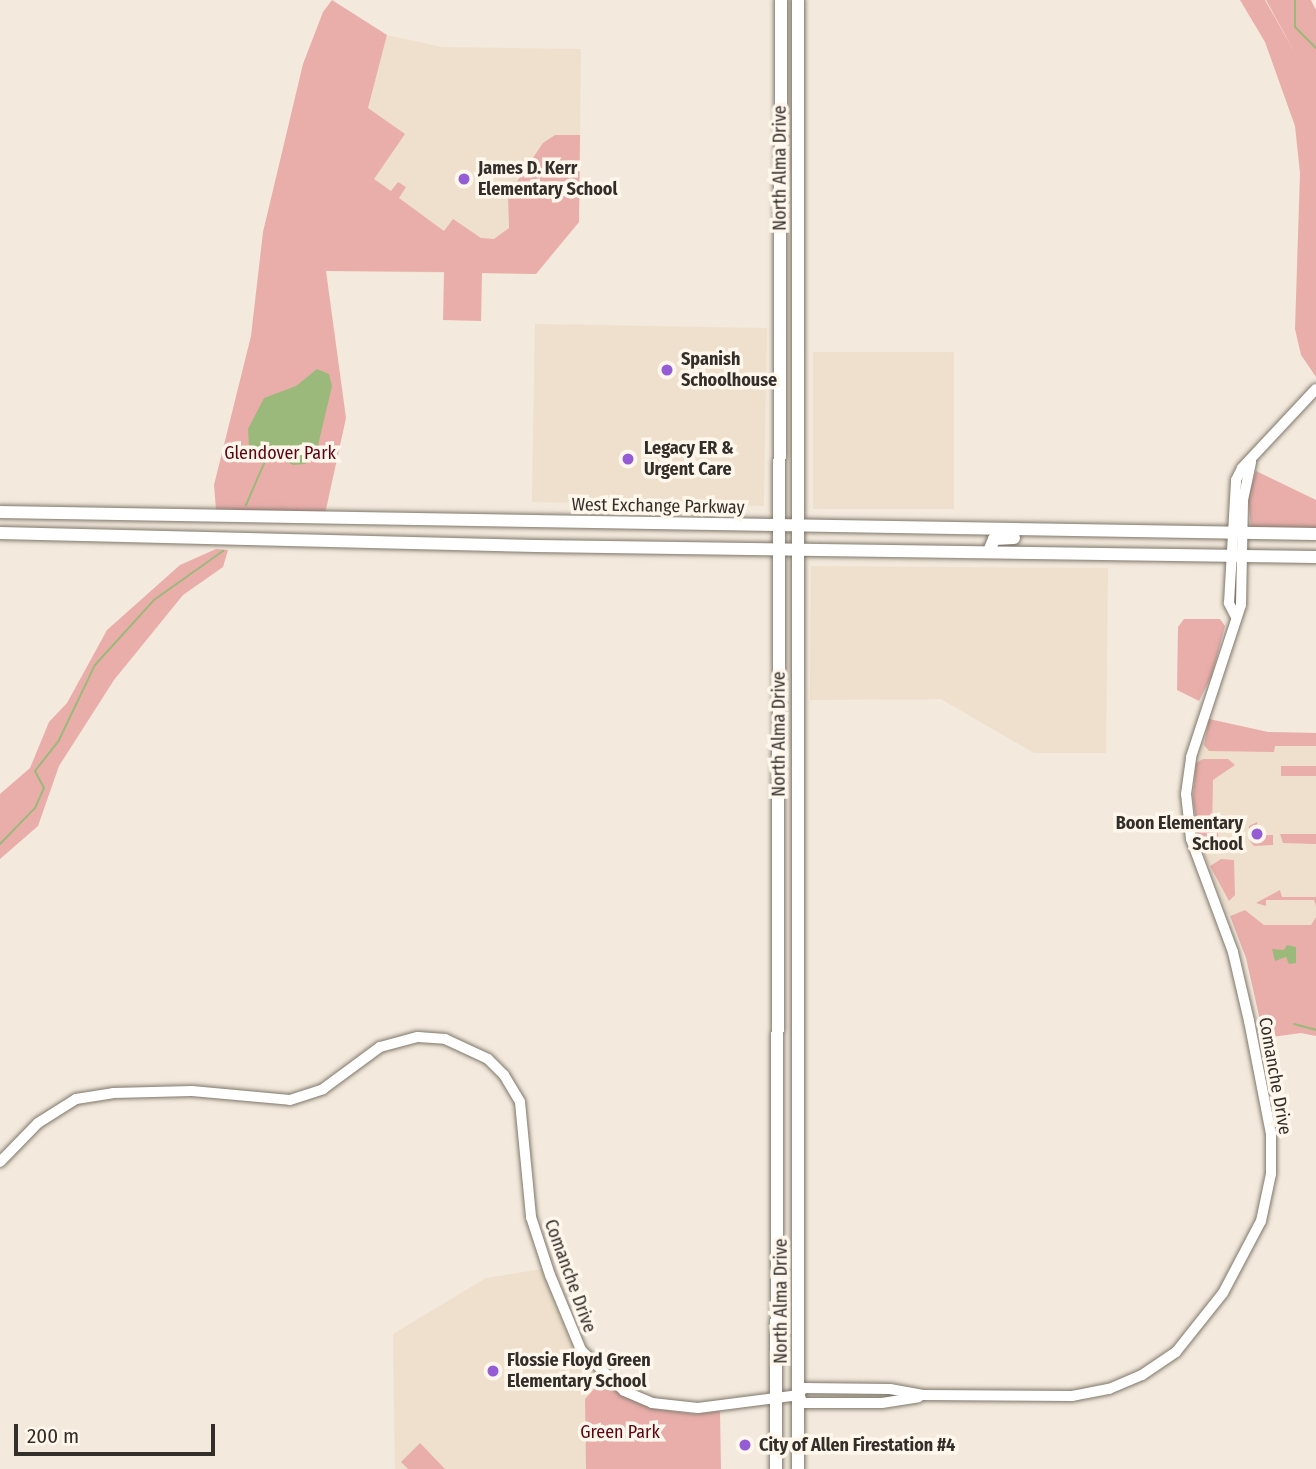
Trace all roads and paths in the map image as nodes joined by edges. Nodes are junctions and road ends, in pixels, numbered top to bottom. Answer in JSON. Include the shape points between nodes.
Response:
{"nodes":[{"id":1,"x":781,"y":0,"type":"edge"},
{"id":2,"x":798,"y":0,"type":"edge"},
{"id":3,"x":779,"y":360,"type":"junction"},
{"id":4,"x":797,"y":360,"type":"junction"},
{"id":5,"x":1316,"y":389,"type":"edge"},
{"id":6,"x":0,"y":512,"type":"edge"},
{"id":7,"x":342,"y":519,"type":"junction"},
{"id":8,"x":596,"y":523,"type":"junction"},
{"id":9,"x":797,"y":525,"type":"junction"},
{"id":10,"x":778,"y":526,"type":"junction"},
{"id":11,"x":1111,"y":531,"type":"junction"},
{"id":12,"x":1236,"y":532,"type":"junction"},
{"id":13,"x":0,"y":533,"type":"edge"},
{"id":14,"x":1316,"y":534,"type":"edge"},
{"id":15,"x":341,"y":542,"type":"junction"},
{"id":16,"x":518,"y":546,"type":"junction"},
{"id":17,"x":778,"y":548,"type":"junction"},
{"id":18,"x":797,"y":548,"type":"junction"},
{"id":19,"x":989,"y":551,"type":"junction"},
{"id":20,"x":1236,"y":556,"type":"junction"},
{"id":21,"x":1316,"y":557,"type":"edge"},
{"id":22,"x":777,"y":632,"type":"junction"},
{"id":23,"x":797,"y":692,"type":"junction"},
{"id":24,"x":0,"y":1162,"type":"edge"},
{"id":25,"x":861,"y":1389,"type":"junction"},
{"id":26,"x":776,"y":1395,"type":"junction"},
{"id":27,"x":799,"y":1395,"type":"junction"},
{"id":28,"x":924,"y":1395,"type":"junction"},
{"id":29,"x":861,"y":1403,"type":"junction"},
{"id":30,"x":776,"y":1469,"type":"edge"},
{"id":31,"x":798,"y":1469,"type":"edge"}],
"edges":[{"from":1,"to":3,"type":"main road","name":"North Alma Drive"},
{"from":2,"to":4,"type":"main road","name":"North Alma Drive"},
{"from":3,"to":4,"type":"main road"},
{"from":3,"to":10,"type":"main road","name":"North Alma Drive"},
{"from":4,"to":9,"type":"main road","name":"North Alma Drive"},
{"from":5,"to":12,"type":"street","name":"Comanche Drive","via":[[1242,468],[1233,489]]},
{"from":6,"to":7,"type":"main road","name":"West Exchange Parkway"},
{"from":7,"to":8,"type":"main road","name":"West Exchange Parkway"},
{"from":7,"to":15,"type":"main road"},
{"from":8,"to":10,"type":"main road","name":"West Exchange Parkway"},
{"from":8,"to":16,"type":"main road","via":[[590,539]]},
{"from":9,"to":10,"type":"main road","name":"West Exchange Parkway"},
{"from":9,"to":11,"type":"main road","name":"West Exchange Parkway"},
{"from":9,"to":18,"type":"main road","name":"North Alma Drive"},
{"from":10,"to":17,"type":"main road","name":"North Alma Drive"},
{"from":11,"to":12,"type":"main road","name":"West Exchange Parkway"},
{"from":11,"to":19,"type":"main road","via":[[997,538],[990,542]]},
{"from":12,"to":14,"type":"main road","name":"West Exchange Parkway"},
{"from":12,"to":20,"type":"street","name":"Comanche Drive"},
{"from":13,"to":15,"type":"main road"},
{"from":15,"to":16,"type":"main road"},
{"from":16,"to":17,"type":"main road"},
{"from":17,"to":18,"type":"main road"},
{"from":17,"to":22,"type":"main road","name":"North Alma Drive"},
{"from":18,"to":19,"type":"main road"},
{"from":18,"to":23,"type":"main road","name":"North Alma Drive"},
{"from":19,"to":20,"type":"main road"},
{"from":20,"to":21,"type":"main road"},
{"from":20,"to":28,"type":"street","name":"Comanche Drive","via":[[1230,603],[1236,617],[1191,757],[1187,811],[1195,851],[1233,952],[1268,1121],[1271,1174],[1261,1221],[1199,1327],[1176,1352],[1142,1375],[1109,1389],[1072,1396]]},
{"from":22,"to":23,"type":"main road","via":[[784,648],[785,686]]},
{"from":22,"to":26,"type":"main road","name":"North Alma Drive"},
{"from":23,"to":27,"type":"main road","name":"North Alma Drive"},
{"from":24,"to":26,"type":"street","name":"Comanche Drive","via":[[38,1123],[76,1099],[192,1091],[290,1100],[323,1089],[370,1053],[390,1044],[418,1037],[457,1043],[497,1067],[520,1102],[536,1234],[572,1334],[593,1365],[624,1391],[670,1406],[698,1408]]},
{"from":25,"to":27,"type":"street","name":"Comanche Drive","via":[[803,1388]]},
{"from":25,"to":28,"type":"street","name":"Comanche Drive"},
{"from":25,"to":29,"type":"street"},
{"from":26,"to":27,"type":"street","name":"Comanche Drive"},
{"from":26,"to":30,"type":"main road","name":"North Alma Drive"},
{"from":27,"to":29,"type":"street","name":"Comanche Drive","via":[[803,1403]]},
{"from":27,"to":31,"type":"main road","name":"North Alma Drive"},
{"from":28,"to":29,"type":"street","name":"Comanche Drive"}]}
